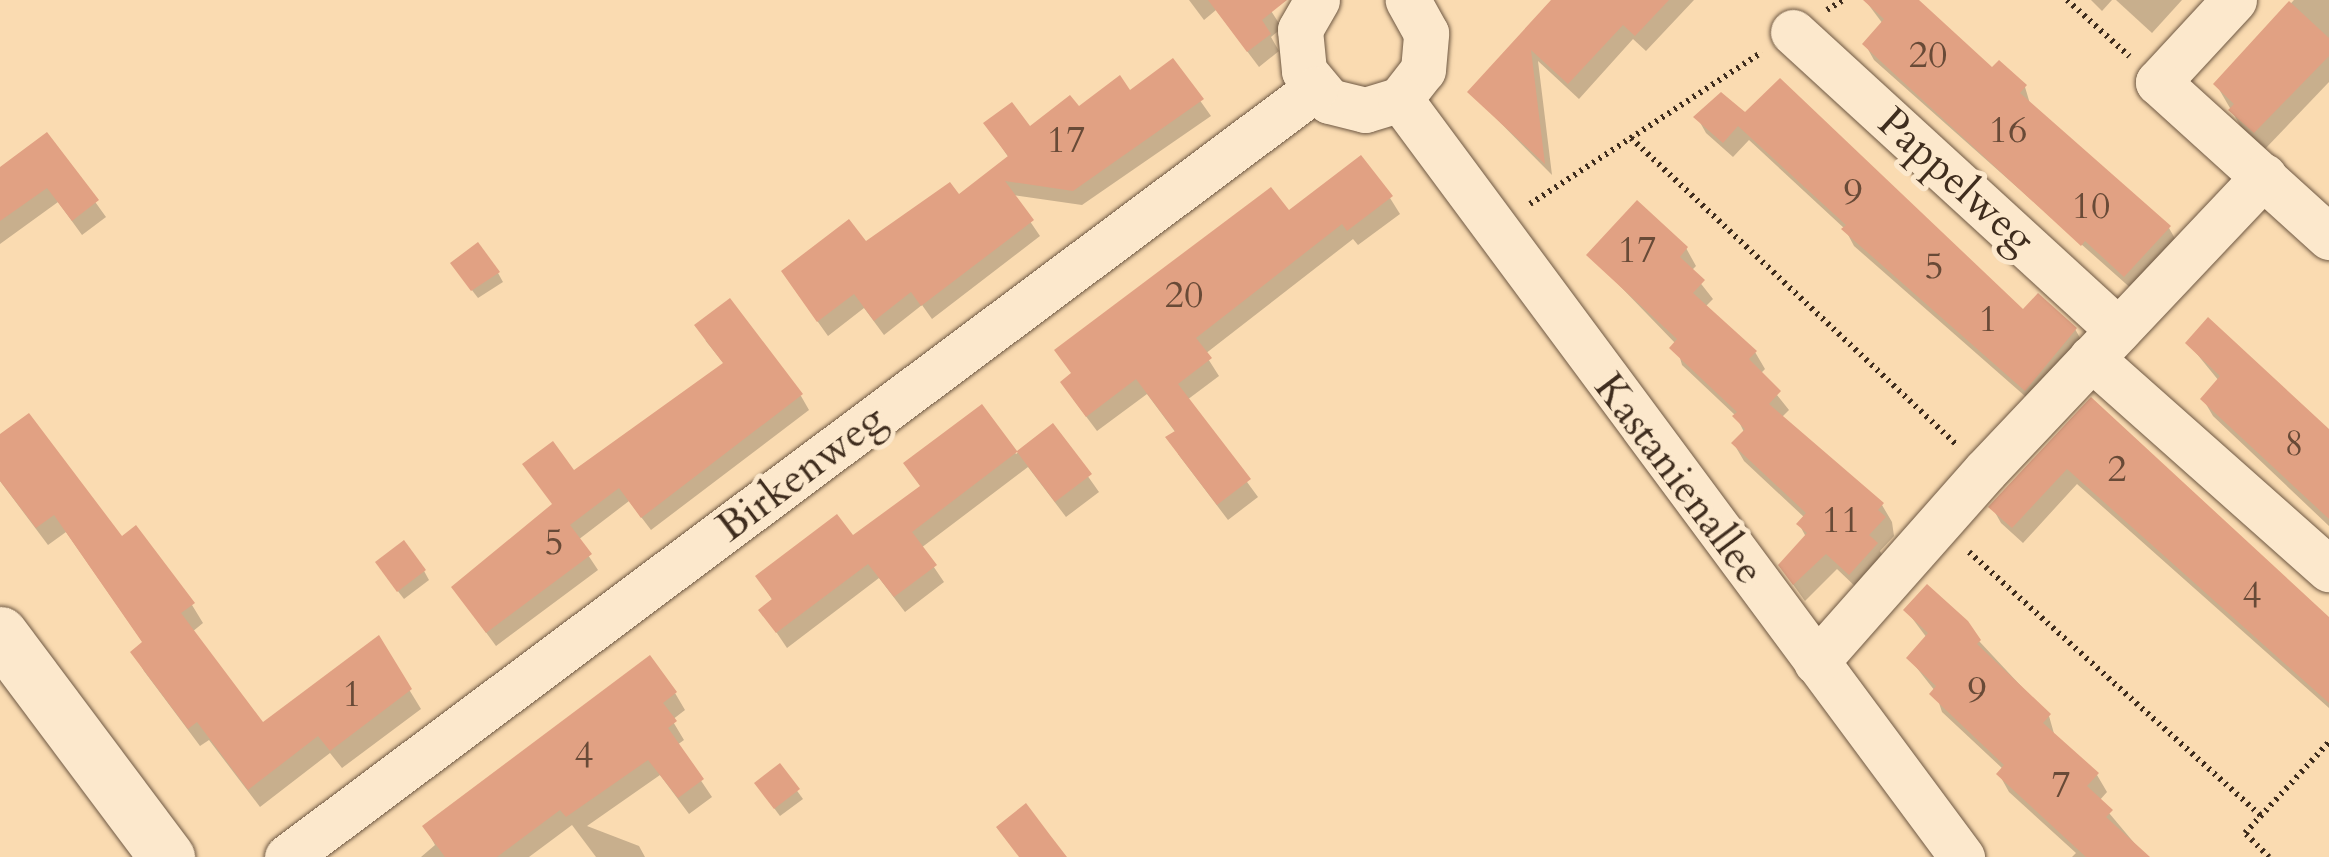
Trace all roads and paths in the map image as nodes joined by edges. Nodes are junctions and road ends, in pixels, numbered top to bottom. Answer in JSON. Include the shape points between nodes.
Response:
{"nodes":[{"id":1,"x":1317,"y":0,"type":"edge"},
{"id":2,"x":1842,"y":0,"type":"edge"},
{"id":3,"x":2067,"y":0,"type":"edge"},
{"id":4,"x":2234,"y":0,"type":"edge"},
{"id":5,"x":1423,"y":5,"type":"edge"},
{"id":6,"x":1793,"y":32,"type":"junction"},
{"id":7,"x":2158,"y":82,"type":"junction"},
{"id":8,"x":1314,"y":89,"type":"junction"},
{"id":9,"x":1400,"y":99,"type":"junction"},
{"id":10,"x":1631,"y":138,"type":"junction"},
{"id":11,"x":2264,"y":176,"type":"junction"},
{"id":12,"x":1492,"y":228,"type":"junction"},
{"id":13,"x":2329,"y":237,"type":"edge"},
{"id":14,"x":2105,"y":344,"type":"junction"},
{"id":15,"x":1985,"y":471,"type":"junction"},
{"id":16,"x":1938,"y":524,"type":"junction"},
{"id":17,"x":2329,"y":569,"type":"edge"},
{"id":18,"x":0,"y":634,"type":"edge"},
{"id":19,"x":1816,"y":662,"type":"junction"},
{"id":20,"x":2329,"y":742,"type":"edge"},
{"id":21,"x":2261,"y":816,"type":"junction"},
{"id":22,"x":167,"y":857,"type":"edge"},
{"id":23,"x":287,"y":857,"type":"edge"},
{"id":24,"x":1962,"y":857,"type":"edge"},
{"id":25,"x":2269,"y":857,"type":"edge"}],
"edges":[{"from":1,"to":8,"type":"street","via":[[1300,30],[1298,51]]},
{"from":2,"to":6,"type":"path"},
{"from":3,"to":7,"type":"path"},
{"from":4,"to":7,"type":"street"},
{"from":5,"to":9,"type":"street","via":[[1427,52]]},
{"from":6,"to":10,"type":"path"},
{"from":6,"to":14,"type":"street","name":"Pappelweg"},
{"from":7,"to":11,"type":"street"},
{"from":8,"to":9,"type":"street","via":[[1346,108]]},
{"from":8,"to":23,"type":"street","name":"Birkenweg"},
{"from":9,"to":12,"type":"street","name":"Kastanienallee"},
{"from":10,"to":12,"type":"path"},
{"from":10,"to":15,"type":"path"},
{"from":11,"to":13,"type":"street"},
{"from":11,"to":14,"type":"street"},
{"from":12,"to":19,"type":"street","name":"Kastanienallee"},
{"from":14,"to":15,"type":"street"},
{"from":14,"to":17,"type":"street","name":"Pappelweg"},
{"from":15,"to":16,"type":"street"},
{"from":16,"to":19,"type":"street"},
{"from":16,"to":21,"type":"path"},
{"from":18,"to":22,"type":"street"},
{"from":19,"to":24,"type":"street","name":"Kastanienallee"},
{"from":20,"to":21,"type":"path"},
{"from":21,"to":25,"type":"path","via":[[2245,834]]}]}
